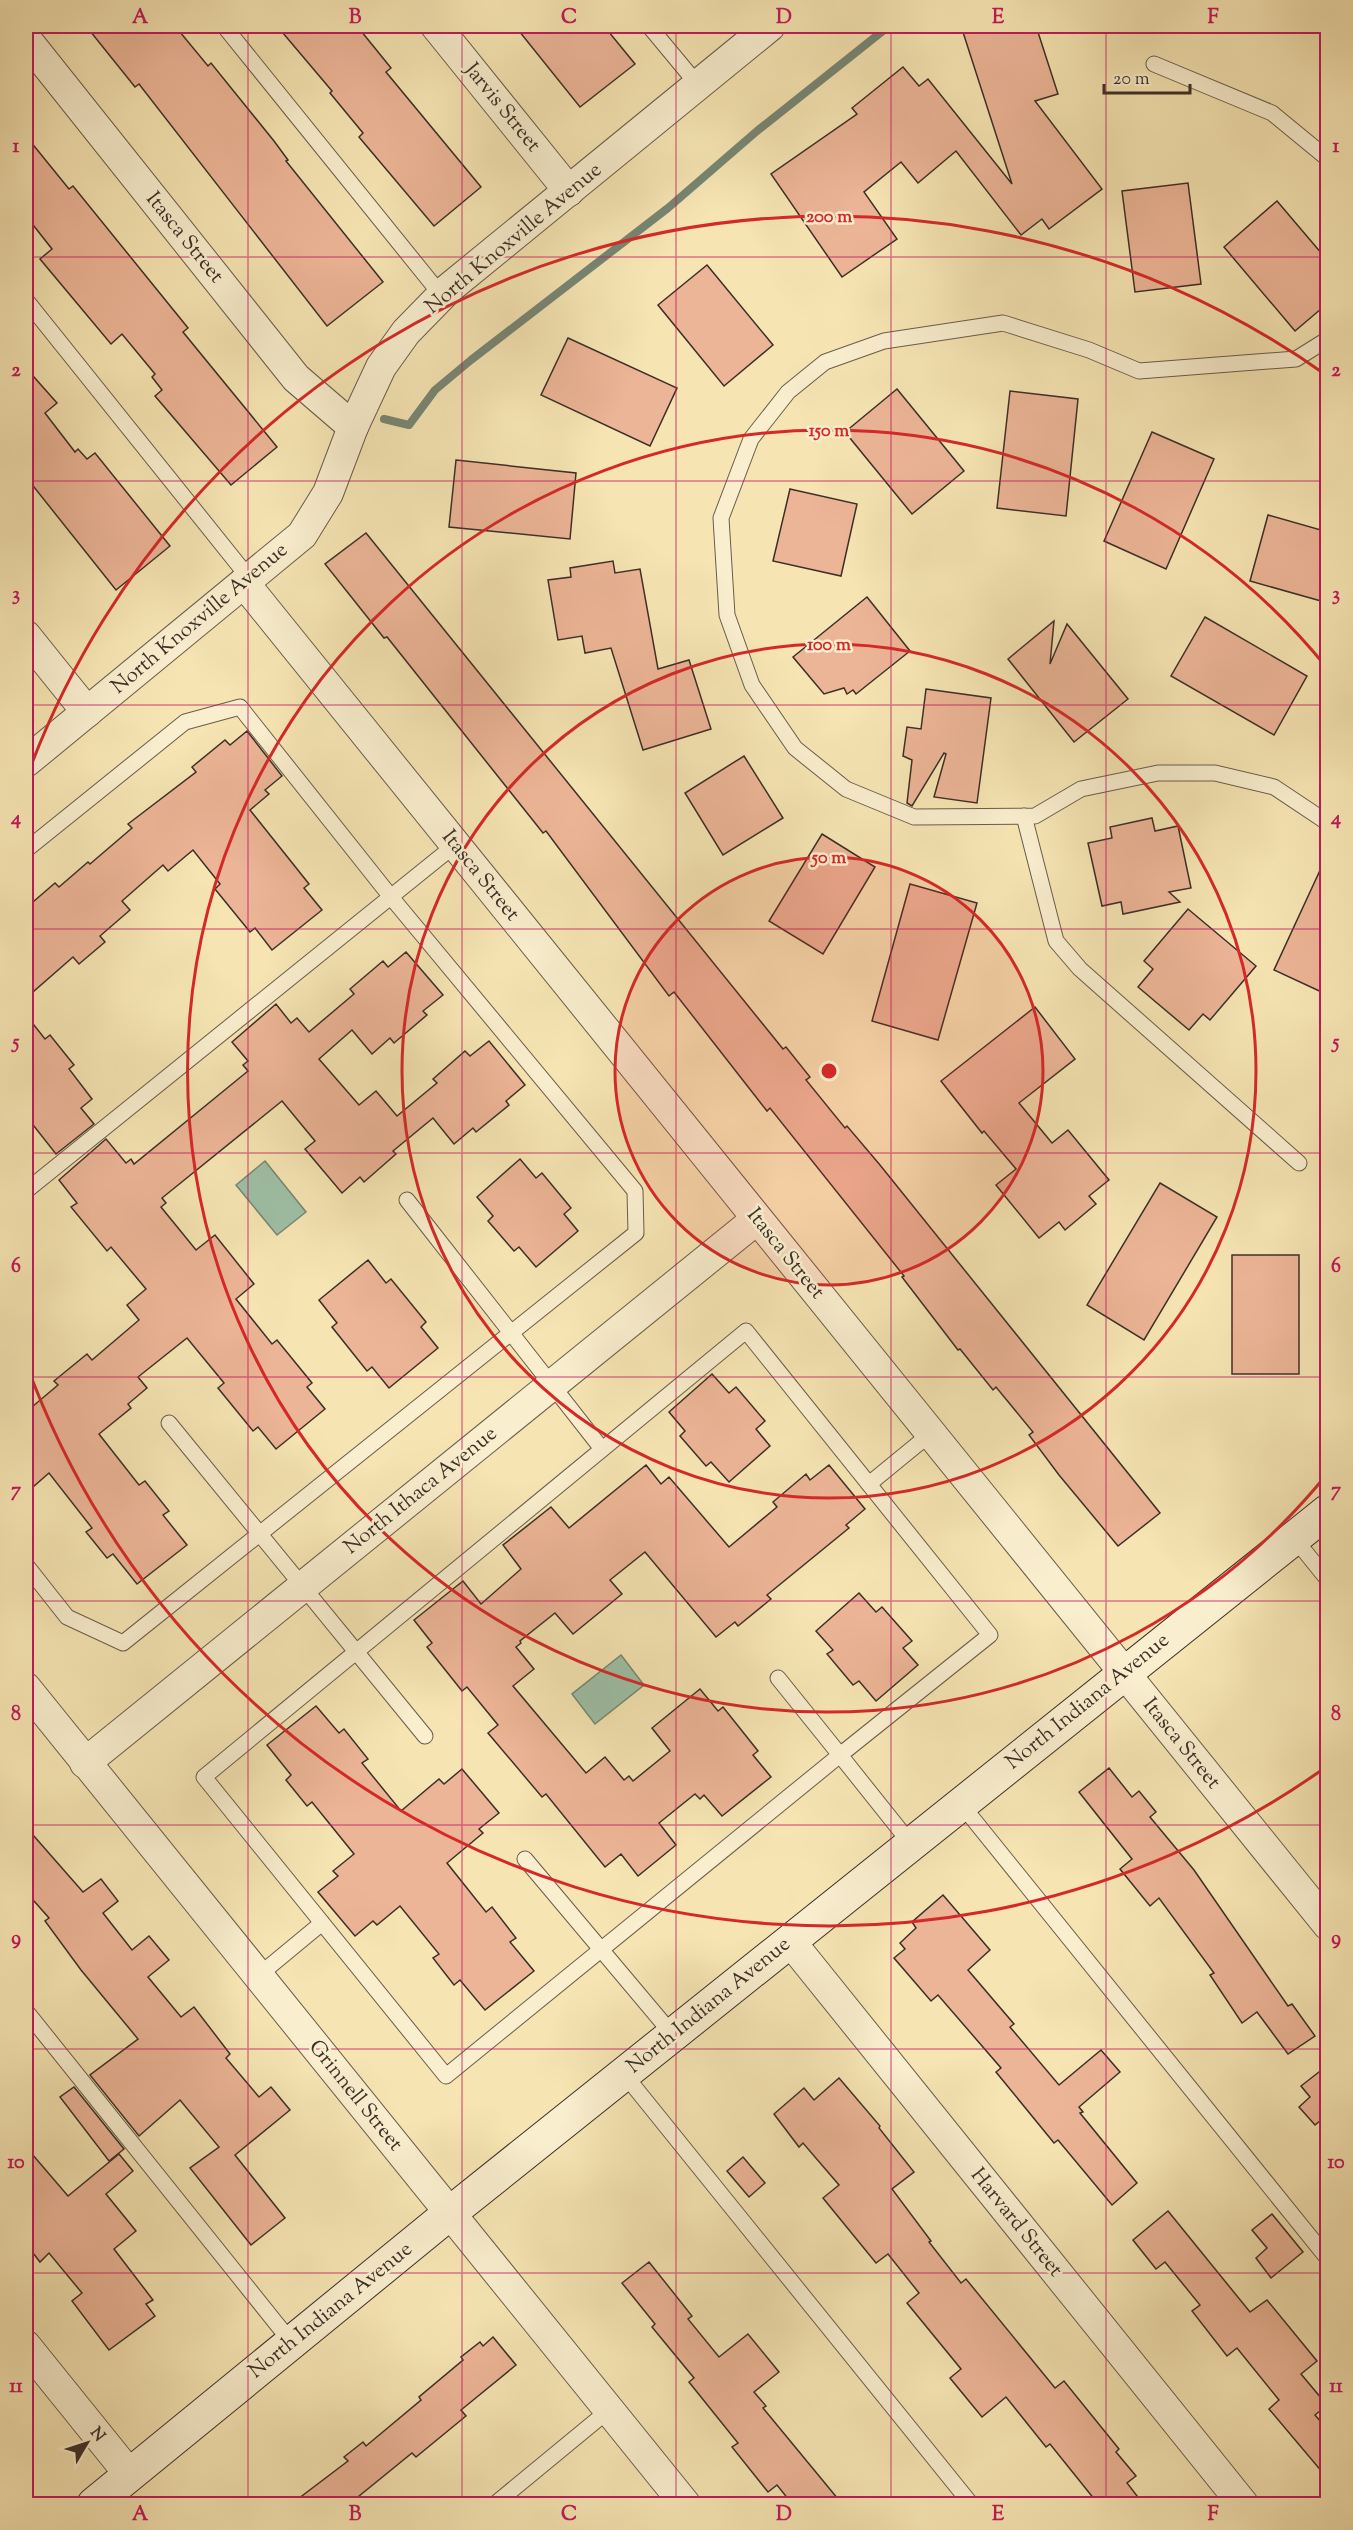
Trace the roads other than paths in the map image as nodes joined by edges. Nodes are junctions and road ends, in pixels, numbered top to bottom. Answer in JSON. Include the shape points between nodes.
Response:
{"nodes":[{"id":1,"x":224,"y":26,"type":"edge"},
{"id":2,"x":436,"y":26,"type":"edge"},
{"id":3,"x":649,"y":26,"type":"edge"},
{"id":4,"x":770,"y":26,"type":"edge"},
{"id":5,"x":26,"y":39,"type":"edge"},
{"id":6,"x":1154,"y":64,"type":"dead end"},
{"id":7,"x":698,"y":85,"type":"junction"},
{"id":8,"x":1328,"y":159,"type":"edge"},
{"id":9,"x":569,"y":191,"type":"junction"},
{"id":10,"x":442,"y":296,"type":"junction"},
{"id":11,"x":26,"y":300,"type":"edge"},
{"id":12,"x":1328,"y":339,"type":"edge"},
{"id":13,"x":353,"y":427,"type":"junction"},
{"id":14,"x":247,"y":580,"type":"junction"},
{"id":15,"x":26,"y":636,"type":"edge"},
{"id":16,"x":87,"y":712,"type":"junction"},
{"id":17,"x":26,"y":762,"type":"edge"},
{"id":18,"x":1024,"y":816,"type":"junction"},
{"id":19,"x":1328,"y":823,"type":"edge"},
{"id":20,"x":455,"y":845,"type":"junction"},
{"id":21,"x":26,"y":850,"type":"edge"},
{"id":22,"x":391,"y":897,"type":"junction"},
{"id":23,"x":1299,"y":1163,"type":"dead end"},
{"id":24,"x":26,"y":1191,"type":"edge"},
{"id":25,"x":407,"y":1200,"type":"dead end"},
{"id":26,"x":756,"y":1218,"type":"junction"},
{"id":27,"x":511,"y":1334,"type":"junction"},
{"id":28,"x":550,"y":1385,"type":"junction"},
{"id":29,"x":169,"y":1423,"type":"dead end"},
{"id":30,"x":930,"y":1434,"type":"junction"},
{"id":31,"x":602,"y":1449,"type":"junction"},
{"id":32,"x":869,"y":1484,"type":"junction"},
{"id":33,"x":1328,"y":1511,"type":"edge"},
{"id":34,"x":260,"y":1534,"type":"junction"},
{"id":35,"x":1294,"y":1538,"type":"junction"},
{"id":36,"x":26,"y":1565,"type":"edge"},
{"id":37,"x":1328,"y":1580,"type":"edge"},
{"id":38,"x":303,"y":1586,"type":"junction"},
{"id":39,"x":356,"y":1651,"type":"junction"},
{"id":40,"x":1124,"y":1674,"type":"junction"},
{"id":41,"x":778,"y":1678,"type":"dead end"},
{"id":42,"x":26,"y":1688,"type":"edge"},
{"id":43,"x":425,"y":1736,"type":"dead end"},
{"id":44,"x":840,"y":1755,"type":"junction"},
{"id":45,"x":85,"y":1763,"type":"junction"},
{"id":46,"x":962,"y":1804,"type":"junction"},
{"id":47,"x":911,"y":1844,"type":"junction"},
{"id":48,"x":525,"y":1859,"type":"dead end"},
{"id":49,"x":322,"y":1923,"type":"junction"},
{"id":50,"x":1328,"y":1925,"type":"edge"},
{"id":51,"x":790,"y":1941,"type":"junction"},
{"id":52,"x":601,"y":1949,"type":"junction"},
{"id":53,"x":258,"y":1976,"type":"junction"},
{"id":54,"x":26,"y":2012,"type":"edge"},
{"id":55,"x":673,"y":2035,"type":"junction"},
{"id":56,"x":624,"y":2074,"type":"junction"},
{"id":57,"x":450,"y":2213,"type":"junction"},
{"id":58,"x":1328,"y":2259,"type":"edge"},
{"id":59,"x":292,"y":2343,"type":"junction"},
{"id":60,"x":26,"y":2346,"type":"edge"},
{"id":61,"x":609,"y":2410,"type":"junction"},
{"id":62,"x":130,"y":2475,"type":"junction"},
{"id":63,"x":93,"y":2505,"type":"edge"},
{"id":64,"x":495,"y":2505,"type":"edge"},
{"id":65,"x":685,"y":2505,"type":"edge"},
{"id":66,"x":971,"y":2505,"type":"edge"},
{"id":67,"x":1243,"y":2505,"type":"edge"}],
"edges":[{"from":1,"to":10,"type":"lane"},
{"from":2,"to":9,"type":"street","name":"Jarvis Street"},
{"from":3,"to":7,"type":"lane"},
{"from":4,"to":7,"type":"street","name":"North Knoxville Avenue"},
{"from":5,"to":13,"type":"street","name":"Itasca Street","via":[[296,378]]},
{"from":6,"to":8,"type":"lane","via":[[1272,113]]},
{"from":7,"to":9,"type":"street","name":"North Knoxville Avenue"},
{"from":9,"to":10,"type":"street","name":"North Knoxville Avenue"},
{"from":10,"to":13,"type":"street","name":"North Knoxville Avenue","via":[[406,332],[381,367]]},
{"from":11,"to":14,"type":"lane"},
{"from":12,"to":18,"type":"lane","via":[[1296,359],[1139,371],[1089,350],[1003,323],[884,341],[825,362],[788,392],[751,439],[721,518],[727,615],[752,685],[795,748],[846,789],[914,817]]},
{"from":13,"to":14,"type":"street","name":"North Knoxville Avenue","via":[[328,493],[302,535]]},
{"from":14,"to":16,"type":"street","name":"North Knoxville Avenue"},
{"from":14,"to":20,"type":"street","name":"Itasca Street"},
{"from":15,"to":16,"type":"street"},
{"from":16,"to":17,"type":"street","name":"North Knoxville Avenue"},
{"from":18,"to":19,"type":"lane","via":[[1035,816],[1081,789],[1158,773],[1215,773],[1274,787]]},
{"from":18,"to":23,"type":"lane","via":[[1056,941],[1080,969]]},
{"from":20,"to":22,"type":"lane"},
{"from":20,"to":26,"type":"street","name":"Itasca Street"},
{"from":21,"to":22,"type":"lane","via":[[184,722],[240,707]]},
{"from":22,"to":24,"type":"lane"},
{"from":22,"to":27,"type":"lane","via":[[635,1191],[636,1233]]},
{"from":25,"to":27,"type":"lane"},
{"from":26,"to":28,"type":"street","name":"North Ithaca Avenue"},
{"from":26,"to":30,"type":"street","name":"Itasca Street"},
{"from":27,"to":28,"type":"lane"},
{"from":27,"to":34,"type":"lane"},
{"from":28,"to":31,"type":"lane"},
{"from":28,"to":38,"type":"street","name":"North Ithaca Avenue"},
{"from":29,"to":34,"type":"lane"},
{"from":30,"to":32,"type":"lane"},
{"from":30,"to":40,"type":"street","name":"Itasca Street"},
{"from":31,"to":32,"type":"lane","via":[[746,1331]]},
{"from":31,"to":39,"type":"lane"},
{"from":32,"to":44,"type":"lane","via":[[990,1635]]},
{"from":33,"to":35,"type":"main road","name":"North Indiana Avenue"},
{"from":34,"to":36,"type":"lane","via":[[123,1643],[67,1617]]},
{"from":34,"to":38,"type":"lane"},
{"from":35,"to":37,"type":"lane"},
{"from":35,"to":40,"type":"main road","name":"North Indiana Avenue"},
{"from":38,"to":39,"type":"lane"},
{"from":38,"to":45,"type":"street","name":"North Ithaca Avenue"},
{"from":39,"to":43,"type":"lane"},
{"from":39,"to":49,"type":"lane","via":[[204,1777]]},
{"from":40,"to":46,"type":"main road","name":"North Indiana Avenue"},
{"from":40,"to":50,"type":"street","name":"Itasca Street"},
{"from":41,"to":44,"type":"lane"},
{"from":42,"to":45,"type":"street","name":"Grinnell Street"},
{"from":44,"to":47,"type":"lane"},
{"from":44,"to":52,"type":"lane"},
{"from":45,"to":53,"type":"street","name":"Grinnell Street"},
{"from":46,"to":47,"type":"main road","name":"North Indiana Avenue"},
{"from":46,"to":58,"type":"lane"},
{"from":47,"to":51,"type":"main road","name":"North Indiana Avenue"},
{"from":48,"to":52,"type":"lane"},
{"from":49,"to":52,"type":"lane","via":[[446,2076]]},
{"from":49,"to":53,"type":"lane"},
{"from":51,"to":55,"type":"main road","name":"North Indiana Avenue"},
{"from":51,"to":67,"type":"street","name":"Harvard Street"},
{"from":52,"to":55,"type":"lane"},
{"from":53,"to":57,"type":"street","name":"Grinnell Street"},
{"from":54,"to":59,"type":"lane"},
{"from":55,"to":56,"type":"main road","name":"North Indiana Avenue"},
{"from":56,"to":57,"type":"main road","name":"North Indiana Avenue"},
{"from":56,"to":66,"type":"lane"},
{"from":57,"to":59,"type":"main road","name":"North Indiana Avenue"},
{"from":57,"to":61,"type":"street","name":"Grinnell Street"},
{"from":59,"to":62,"type":"main road","name":"North Indiana Avenue"},
{"from":60,"to":62,"type":"street"},
{"from":61,"to":64,"type":"lane"},
{"from":61,"to":65,"type":"street","name":"Grinnell Street"},
{"from":62,"to":63,"type":"main road","name":"North Indiana Avenue"}]}
